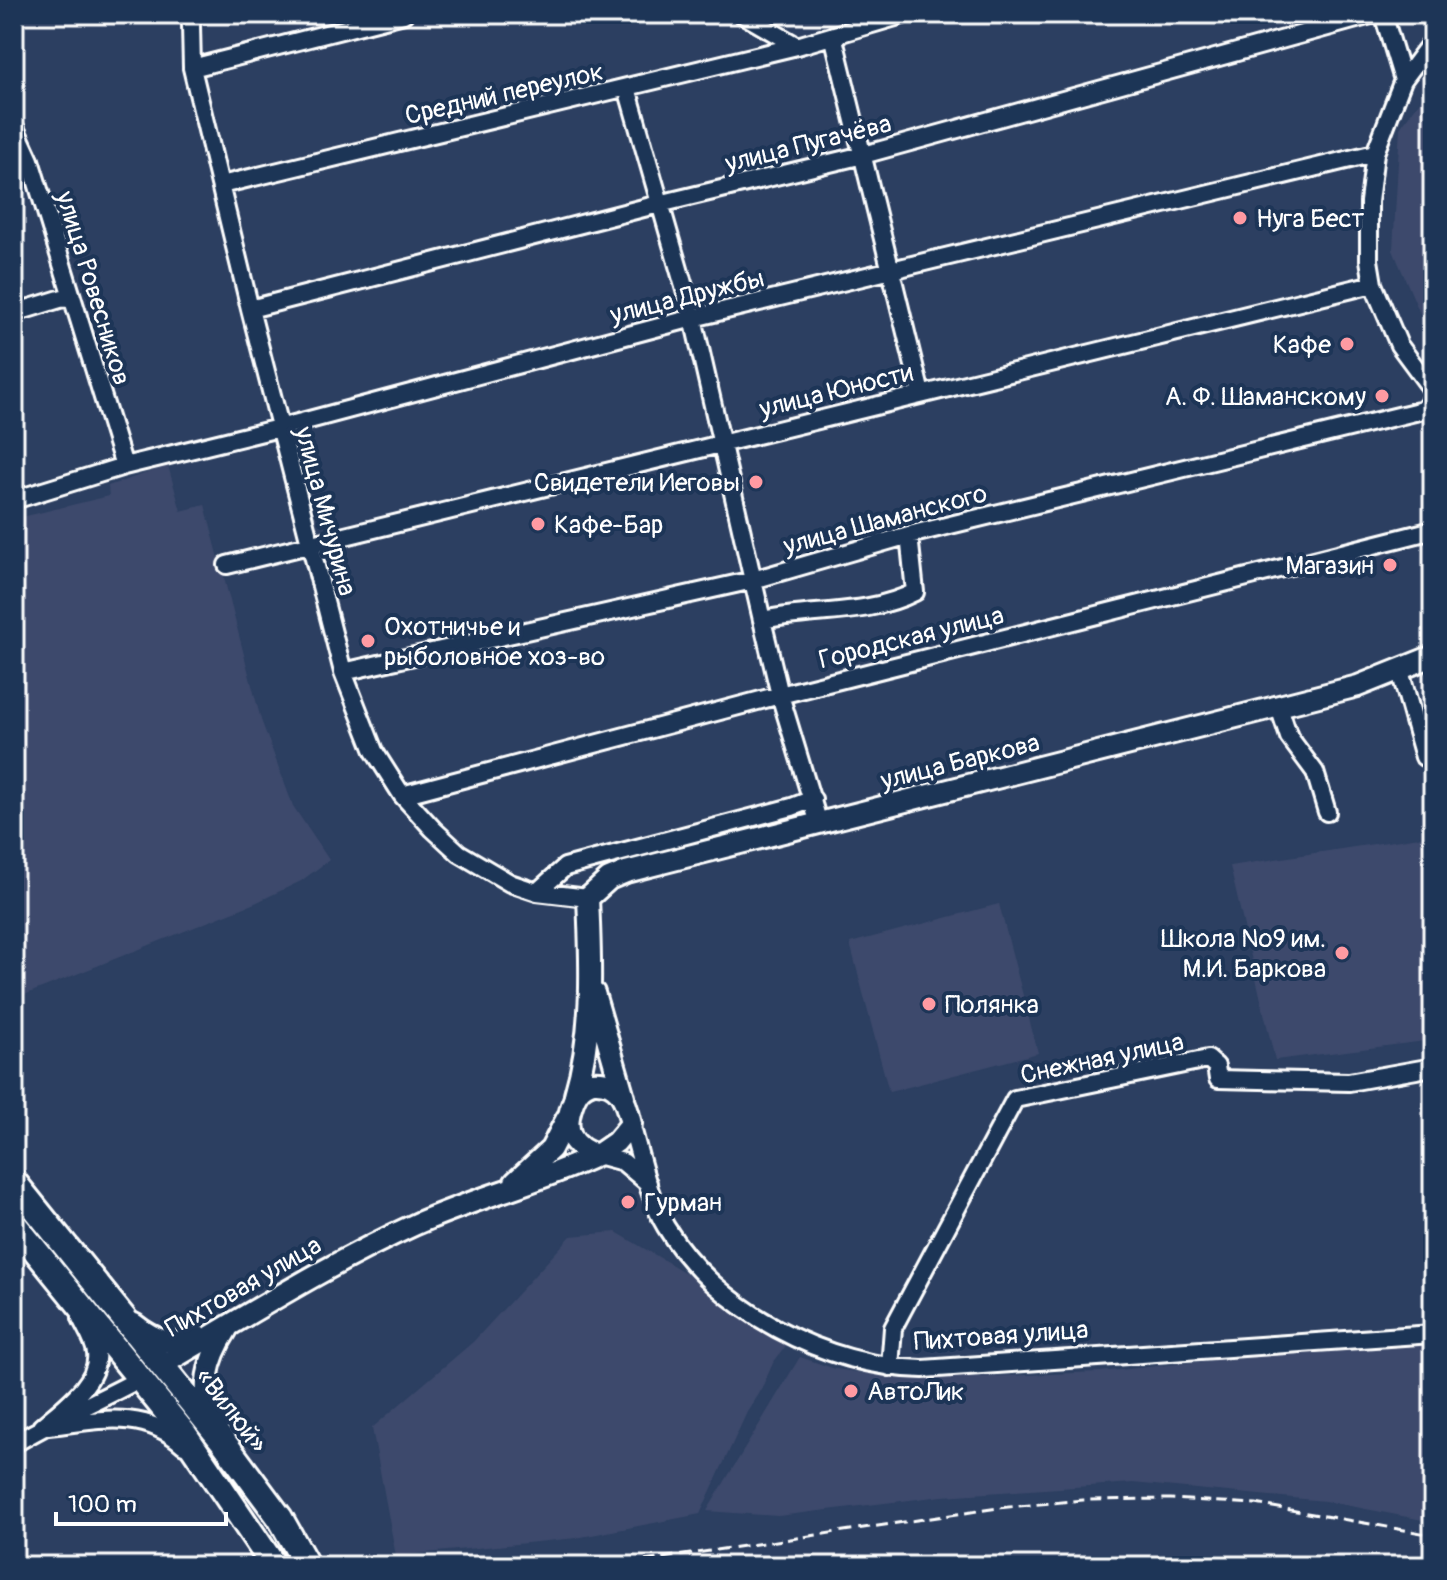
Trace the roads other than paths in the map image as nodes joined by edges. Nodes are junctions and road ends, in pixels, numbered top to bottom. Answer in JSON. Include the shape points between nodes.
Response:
{"nodes":[{"id":1,"x":193,"y":14,"type":"edge"},
{"id":2,"x":404,"y":14,"type":"edge"},
{"id":3,"x":742,"y":14,"type":"edge"},
{"id":4,"x":906,"y":14,"type":"edge"},
{"id":5,"x":1375,"y":14,"type":"edge"},
{"id":6,"x":1383,"y":14,"type":"edge"},
{"id":7,"x":833,"y":35,"type":"junction"},
{"id":8,"x":1433,"y":40,"type":"edge"},
{"id":9,"x":797,"y":46,"type":"junction"},
{"id":10,"x":192,"y":68,"type":"junction"},
{"id":11,"x":1403,"y":80,"type":"junction"},
{"id":12,"x":627,"y":88,"type":"junction"},
{"id":13,"x":14,"y":125,"type":"edge"},
{"id":14,"x":1375,"y":153,"type":"junction"},
{"id":15,"x":863,"y":155,"type":"junction"},
{"id":16,"x":221,"y":185,"type":"junction"},
{"id":17,"x":659,"y":204,"type":"junction"},
{"id":18,"x":890,"y":270,"type":"junction"},
{"id":19,"x":1373,"y":284,"type":"junction"},
{"id":20,"x":72,"y":300,"type":"junction"},
{"id":21,"x":250,"y":309,"type":"junction"},
{"id":22,"x":14,"y":313,"type":"edge"},
{"id":23,"x":693,"y":318,"type":"junction"},
{"id":24,"x":1433,"y":391,"type":"edge"},
{"id":25,"x":921,"y":394,"type":"junction"},
{"id":26,"x":1433,"y":399,"type":"edge"},
{"id":27,"x":279,"y":428,"type":"junction"},
{"id":28,"x":722,"y":443,"type":"junction"},
{"id":29,"x":124,"y":466,"type":"junction"},
{"id":30,"x":14,"y":500,"type":"edge"},
{"id":31,"x":1433,"y":530,"type":"edge"},
{"id":32,"x":909,"y":535,"type":"junction"},
{"id":33,"x":311,"y":546,"type":"junction"},
{"id":34,"x":227,"y":565,"type":"dead end"},
{"id":35,"x":753,"y":580,"type":"junction"},
{"id":36,"x":762,"y":620,"type":"junction"},
{"id":37,"x":1433,"y":656,"type":"edge"},
{"id":38,"x":1400,"y":671,"type":"junction"},
{"id":39,"x":343,"y":672,"type":"junction"},
{"id":40,"x":780,"y":695,"type":"junction"},
{"id":41,"x":1279,"y":707,"type":"junction"},
{"id":42,"x":1433,"y":755,"type":"edge"},
{"id":43,"x":402,"y":795,"type":"junction"},
{"id":44,"x":813,"y":799,"type":"junction"},
{"id":45,"x":1327,"y":812,"type":"dead end"},
{"id":46,"x":819,"y":824,"type":"junction"},
{"id":47,"x":537,"y":892,"type":"junction"},
{"id":48,"x":588,"y":898,"type":"junction"},
{"id":49,"x":591,"y":985,"type":"junction"},
{"id":50,"x":1433,"y":1067,"type":"edge"},
{"id":51,"x":575,"y":1095,"type":"junction"},
{"id":52,"x":625,"y":1098,"type":"junction"},
{"id":53,"x":568,"y":1117,"type":"junction"},
{"id":54,"x":631,"y":1124,"type":"junction"},
{"id":55,"x":597,"y":1155,"type":"junction"},
{"id":56,"x":14,"y":1182,"type":"edge"},
{"id":57,"x":649,"y":1184,"type":"junction"},
{"id":58,"x":506,"y":1189,"type":"junction"},
{"id":59,"x":14,"y":1224,"type":"edge"},
{"id":60,"x":65,"y":1288,"type":"junction"},
{"id":61,"x":114,"y":1306,"type":"junction"},
{"id":62,"x":232,"y":1321,"type":"junction"},
{"id":63,"x":1433,"y":1334,"type":"edge"},
{"id":64,"x":162,"y":1365,"type":"junction"},
{"id":65,"x":890,"y":1367,"type":"junction"},
{"id":66,"x":141,"y":1378,"type":"junction"},
{"id":67,"x":41,"y":1427,"type":"junction"},
{"id":68,"x":14,"y":1444,"type":"edge"},
{"id":69,"x":225,"y":1444,"type":"junction"},
{"id":70,"x":206,"y":1466,"type":"junction"},
{"id":71,"x":274,"y":1566,"type":"edge"},
{"id":72,"x":307,"y":1566,"type":"edge"}],
"edges":[{"from":1,"to":10,"type":"street","name":"улица Мичурина"},
{"from":2,"to":10,"type":"street"},
{"from":3,"to":9,"type":"street"},
{"from":4,"to":7,"type":"street","name":"Средний переулок"},
{"from":5,"to":15,"type":"street","name":"улица Пугачёва"},
{"from":6,"to":11,"type":"street"},
{"from":7,"to":9,"type":"street","name":"Средний переулок"},
{"from":7,"to":15,"type":"street"},
{"from":8,"to":11,"type":"street"},
{"from":9,"to":12,"type":"street","name":"Средний переулок"},
{"from":10,"to":16,"type":"street","name":"улица Мичурина"},
{"from":11,"to":14,"type":"street"},
{"from":12,"to":16,"type":"street","name":"Средний переулок"},
{"from":12,"to":17,"type":"street"},
{"from":13,"to":20,"type":"street","name":"улица Ровесников","via":[[30,160]]},
{"from":14,"to":18,"type":"street","name":"улица Дружбы"},
{"from":14,"to":19,"type":"street","via":[[1369,202]]},
{"from":15,"to":17,"type":"street","name":"улица Пугачёва"},
{"from":15,"to":18,"type":"street"},
{"from":16,"to":21,"type":"street","name":"улица Мичурина"},
{"from":17,"to":21,"type":"street","name":"улица Пугачёва"},
{"from":17,"to":23,"type":"street"},
{"from":18,"to":23,"type":"street","name":"улица Дружбы"},
{"from":18,"to":25,"type":"street"},
{"from":19,"to":24,"type":"street","via":[[1399,345]]},
{"from":19,"to":25,"type":"street","name":"улица Юности"},
{"from":20,"to":22,"type":"street"},
{"from":20,"to":29,"type":"street","name":"улица Ровесников"},
{"from":21,"to":27,"type":"street","name":"улица Мичурина"},
{"from":23,"to":27,"type":"street","name":"улица Дружбы"},
{"from":23,"to":28,"type":"street"},
{"from":25,"to":28,"type":"street","name":"улица Юности"},
{"from":26,"to":32,"type":"street","name":"улица Шаманского","via":[[1423,410]]},
{"from":27,"to":29,"type":"street","name":"улица Дружбы"},
{"from":27,"to":33,"type":"street","name":"улица Мичурина"},
{"from":28,"to":33,"type":"street","name":"улица Юности"},
{"from":28,"to":35,"type":"street"},
{"from":29,"to":30,"type":"street","name":"улица Дружбы"},
{"from":31,"to":40,"type":"street","name":"Городская улица"},
{"from":32,"to":35,"type":"street","name":"улица Шаманского"},
{"from":32,"to":36,"type":"street","via":[[915,592],[850,611]]},
{"from":33,"to":34,"type":"street","name":"улица Юности"},
{"from":33,"to":39,"type":"street","name":"улица Мичурина"},
{"from":35,"to":36,"type":"street"},
{"from":35,"to":39,"type":"street","name":"улица Шаманского"},
{"from":36,"to":40,"type":"street"},
{"from":37,"to":38,"type":"main road","name":"улица Баркова"},
{"from":38,"to":41,"type":"main road","name":"улица Баркова"},
{"from":38,"to":42,"type":"street","via":[[1424,757]]},
{"from":39,"to":43,"type":"street","name":"улица Мичурина","via":[[374,751]]},
{"from":40,"to":43,"type":"street","name":"Городская улица"},
{"from":40,"to":44,"type":"street"},
{"from":41,"to":45,"type":"street","via":[[1289,737],[1315,772]]},
{"from":41,"to":46,"type":"main road","name":"улица Баркова"},
{"from":43,"to":47,"type":"street","name":"улица Мичурина","via":[[459,853],[510,883]]},
{"from":44,"to":46,"type":"street"},
{"from":44,"to":47,"type":"street","via":[[565,867]]},
{"from":46,"to":48,"type":"main road","name":"улица Баркова","via":[[626,872]]},
{"from":47,"to":48,"type":"street","name":"улица Мичурина"},
{"from":48,"to":49,"type":"main road"},
{"from":49,"to":51,"type":"main road"},
{"from":49,"to":52,"type":"main road"},
{"from":50,"to":65,"type":"street","name":"Снежная улица","via":[[1349,1082],[1289,1083],[1218,1079],[1216,1066],[1208,1059],[1015,1099],[893,1328]]},
{"from":51,"to":52,"type":"main road","via":[[585,1084],[601,1081]]},
{"from":51,"to":53,"type":"main road"},
{"from":52,"to":54,"type":"main road"},
{"from":53,"to":55,"type":"main road","via":[[574,1142]]},
{"from":53,"to":58,"type":"main road","name":"Пихтовая улица","via":[[551,1149]]},
{"from":54,"to":55,"type":"main road"},
{"from":54,"to":57,"type":"street","name":"Пихтовая улица"},
{"from":55,"to":57,"type":"street","via":[[623,1162]]},
{"from":55,"to":58,"type":"main road","name":"Пихтовая улица"},
{"from":56,"to":61,"type":"highway","name":"«Вилюй»"},
{"from":57,"to":65,"type":"street","name":"Пихтовая улица","via":[[663,1221],[687,1256],[738,1303],[807,1342]]},
{"from":58,"to":62,"type":"main road","name":"Пихтовая улица","via":[[413,1225]]},
{"from":59,"to":60,"type":"highway","name":"«Вилюй»"},
{"from":60,"to":66,"type":"highway","name":"«Вилюй»"},
{"from":60,"to":67,"type":"street","via":[[97,1357],[87,1382]]},
{"from":61,"to":62,"type":"main road","via":[[162,1341],[194,1340]]},
{"from":61,"to":64,"type":"highway","name":"«Вилюй»"},
{"from":62,"to":64,"type":"main road","name":"Пихтовая улица"},
{"from":62,"to":69,"type":"main road","via":[[215,1348],[205,1383],[208,1406]]},
{"from":63,"to":65,"type":"street","name":"Пихтовая улица"},
{"from":64,"to":66,"type":"highway","name":"Пихтовая улица"},
{"from":64,"to":69,"type":"highway","name":"«Вилюй»"},
{"from":66,"to":67,"type":"street","name":"Пихтовая улица"},
{"from":66,"to":70,"type":"highway","name":"«Вилюй»"},
{"from":67,"to":68,"type":"street","name":"Пихтовая улица"},
{"from":67,"to":70,"type":"street","via":[[113,1419],[147,1422],[174,1437]]},
{"from":69,"to":72,"type":"highway","name":"«Вилюй»","via":[[280,1518]]},
{"from":70,"to":71,"type":"highway","name":"«Вилюй»"}]}
